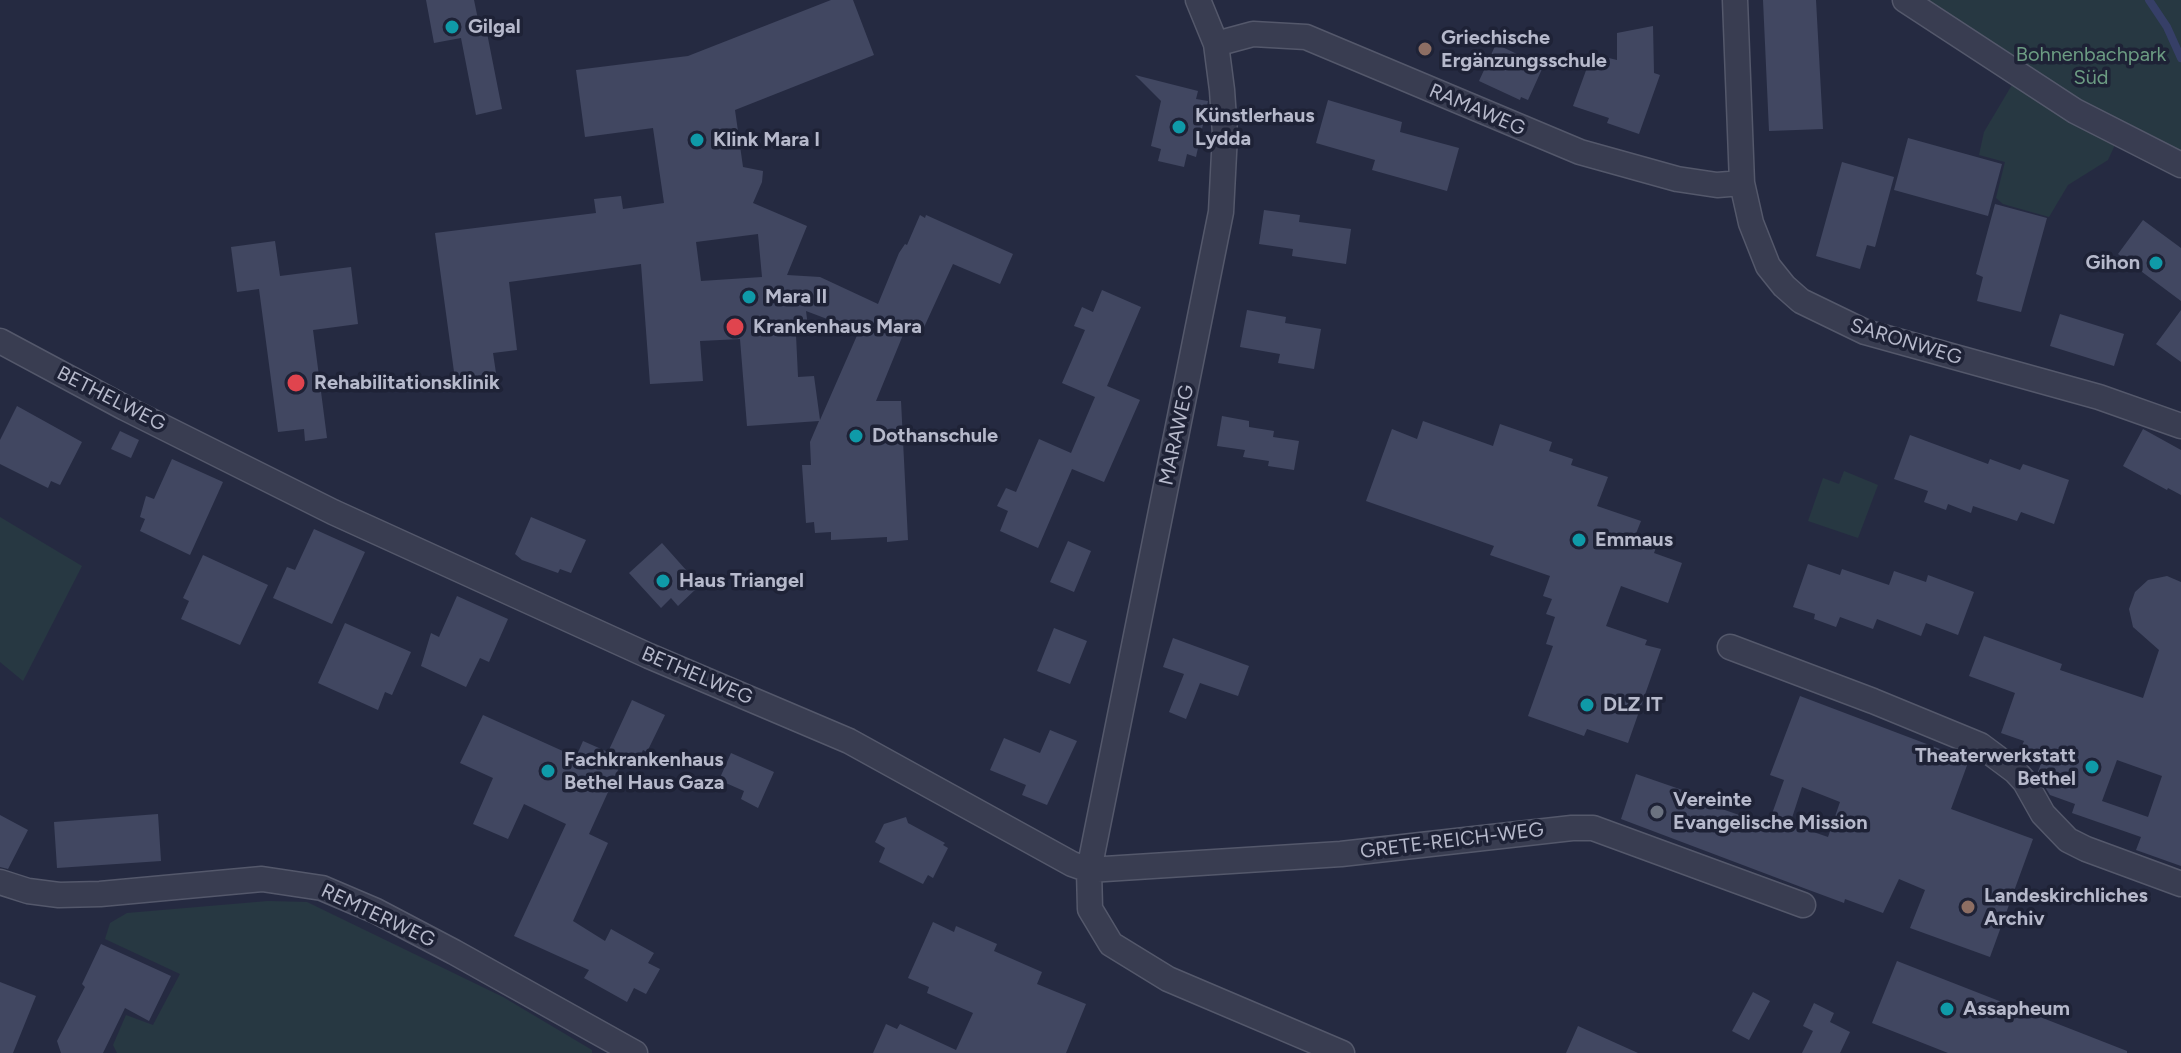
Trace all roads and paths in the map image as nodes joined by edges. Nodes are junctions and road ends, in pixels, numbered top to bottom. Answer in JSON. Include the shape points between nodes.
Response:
{"nodes":[{"id":1,"x":1198,"y":0,"type":"edge"},
{"id":2,"x":1735,"y":0,"type":"edge"},
{"id":3,"x":1905,"y":0,"type":"edge"},
{"id":4,"x":1216,"y":44,"type":"junction"},
{"id":5,"x":2181,"y":165,"type":"edge"},
{"id":6,"x":1742,"y":183,"type":"junction"},
{"id":7,"x":0,"y":341,"type":"edge"},
{"id":8,"x":2181,"y":426,"type":"edge"},
{"id":9,"x":1730,"y":647,"type":"dead end"},
{"id":10,"x":1089,"y":870,"type":"junction"},
{"id":11,"x":0,"y":882,"type":"edge"},
{"id":12,"x":2181,"y":884,"type":"edge"},
{"id":13,"x":1803,"y":905,"type":"dead end"},
{"id":14,"x":635,"y":1053,"type":"edge"},
{"id":15,"x":1342,"y":1053,"type":"edge"}],
"edges":[{"from":1,"to":4,"type":"street","name":"MARAWEG"},
{"from":2,"to":6,"type":"street","name":"SARONWEG"},
{"from":3,"to":5,"type":"street","via":[[2075,111]]},
{"from":4,"to":6,"type":"street","name":"RAMAWEG","via":[[1253,34],[1306,37],[1580,152],[1677,179]]},
{"from":4,"to":10,"type":"street","name":"MARAWEG","via":[[1225,134],[1221,212]]},
{"from":6,"to":8,"type":"street","name":"SARONWEG","via":[[1768,266],[1801,301],[1865,332],[2099,397]]},
{"from":7,"to":10,"type":"street","name":"BETHELWEG","via":[[333,512],[634,650],[849,741]]},
{"from":9,"to":12,"type":"street","via":[[1980,745],[2015,771],[2068,840]]},
{"from":10,"to":13,"type":"street","name":"GRETE-REICH-WEG","via":[[1341,854],[1593,828]]},
{"from":10,"to":15,"type":"street","via":[[1090,909],[1111,944],[1168,979]]},
{"from":11,"to":14,"type":"street","name":"REMTERWEG","via":[[59,895],[262,879],[322,888],[454,952]]}]}
